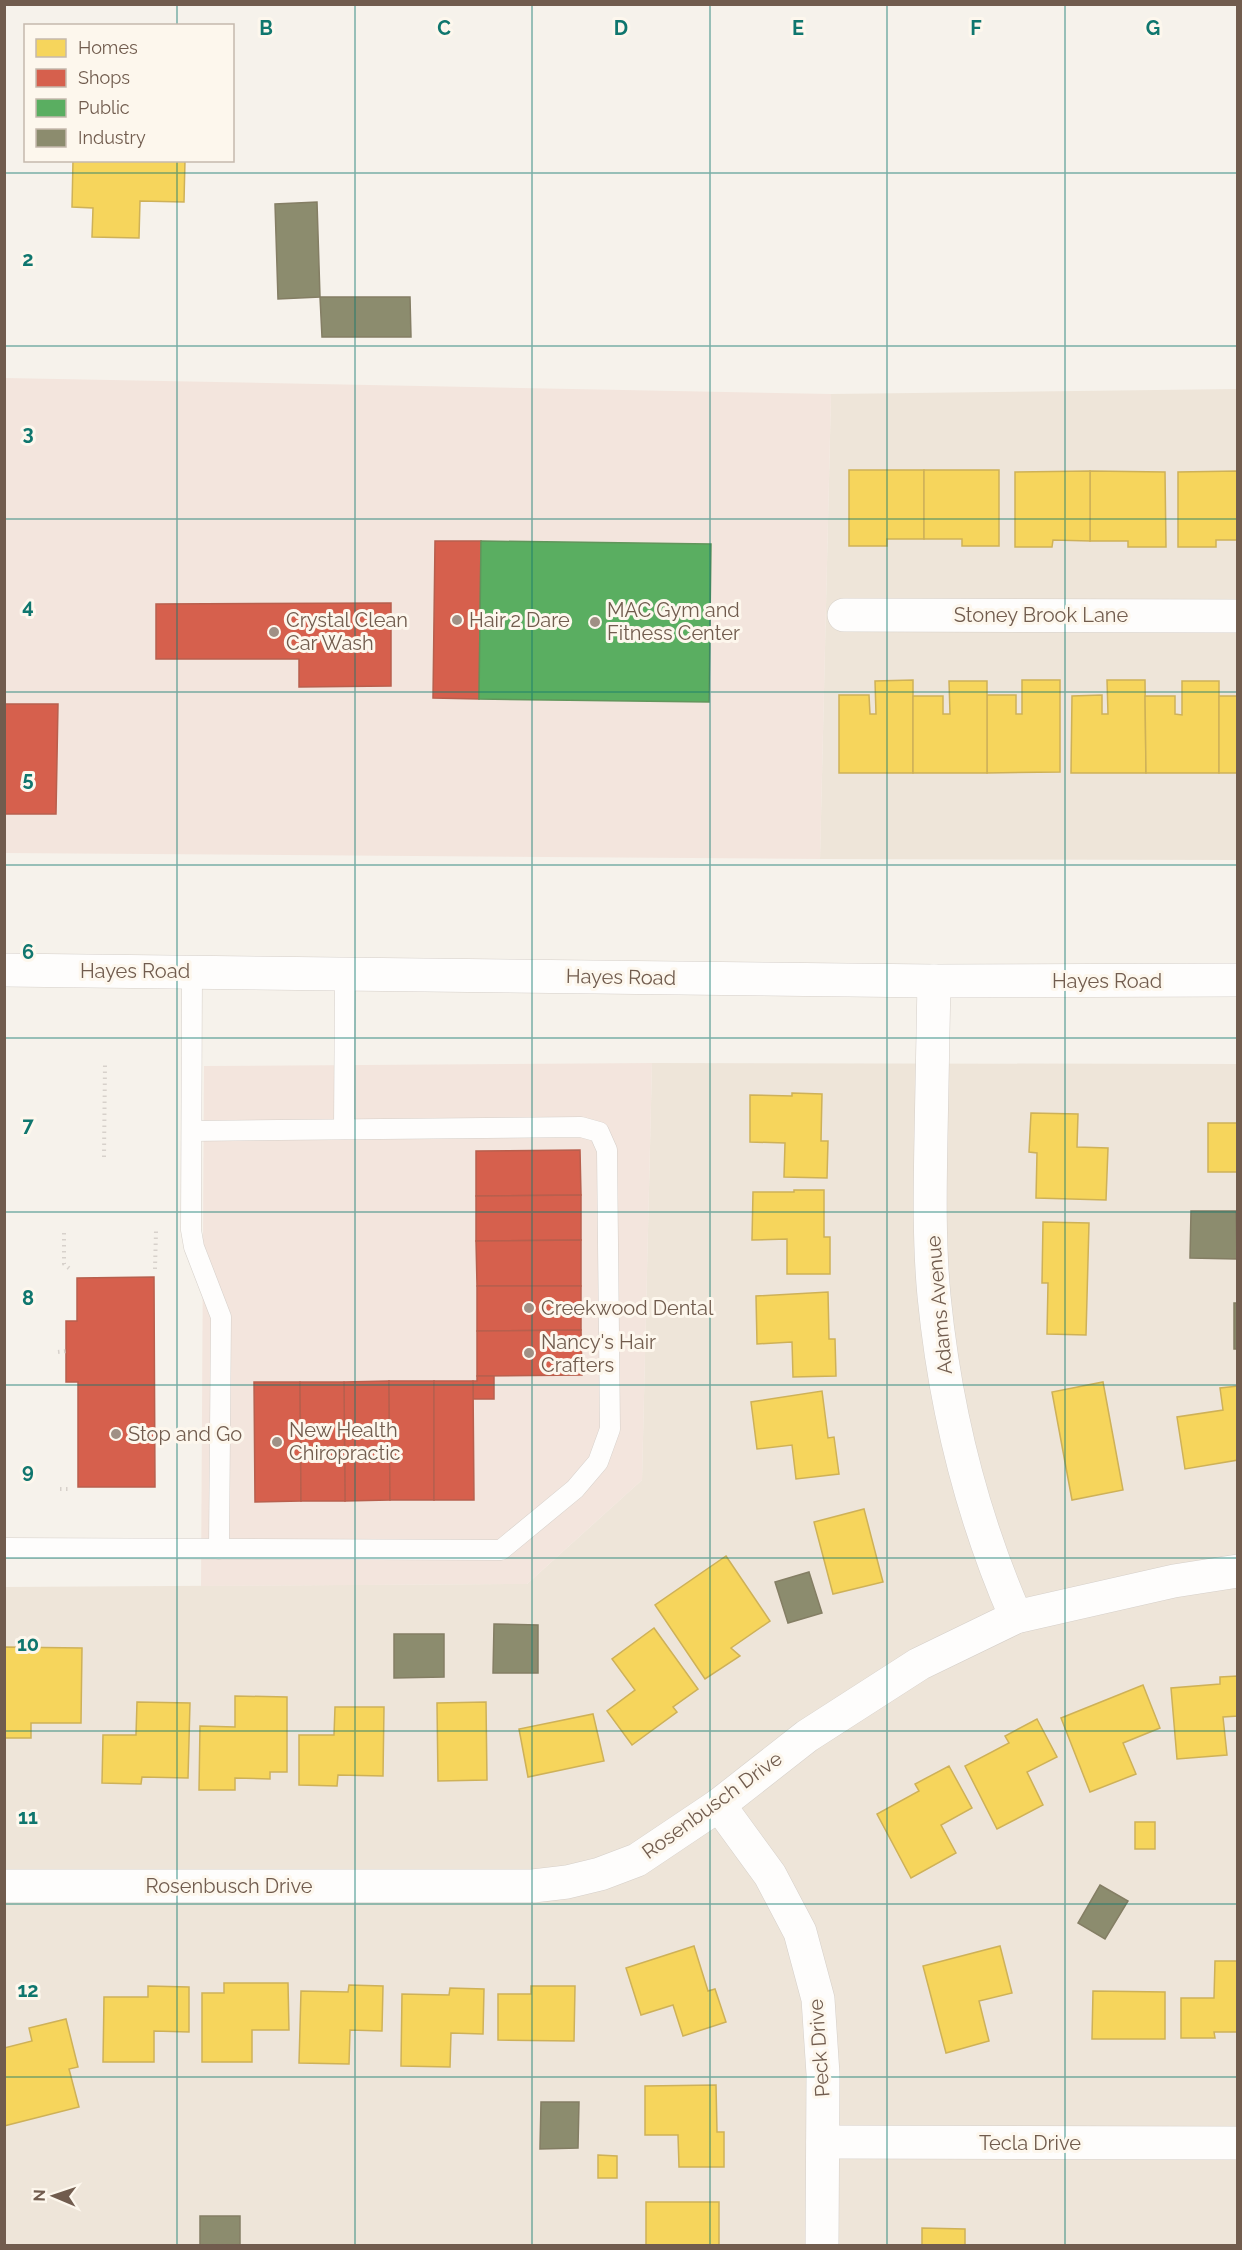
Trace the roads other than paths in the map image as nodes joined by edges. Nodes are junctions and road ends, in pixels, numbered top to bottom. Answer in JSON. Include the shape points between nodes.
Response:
{"nodes":[{"id":1,"x":844,"y":615,"type":"dead end"},
{"id":2,"x":1238,"y":616,"type":"edge"},
{"id":3,"x":4,"y":970,"type":"edge"},
{"id":4,"x":192,"y":971,"type":"junction"},
{"id":5,"x":345,"y":974,"type":"junction"},
{"id":6,"x":1238,"y":980,"type":"edge"},
{"id":7,"x":934,"y":981,"type":"junction"},
{"id":8,"x":344,"y":1130,"type":"junction"},
{"id":9,"x":192,"y":1131,"type":"junction"},
{"id":10,"x":4,"y":1548,"type":"edge"},
{"id":11,"x":219,"y":1549,"type":"junction"},
{"id":12,"x":1238,"y":1571,"type":"edge"},
{"id":13,"x":1016,"y":1617,"type":"junction"},
{"id":14,"x":719,"y":1805,"type":"junction"},
{"id":15,"x":4,"y":1887,"type":"edge"},
{"id":16,"x":823,"y":2142,"type":"junction"},
{"id":17,"x":1238,"y":2143,"type":"edge"},
{"id":18,"x":822,"y":2246,"type":"edge"}],
"edges":[{"from":1,"to":2,"type":"street","name":"Stoney Brook Lane"},
{"from":3,"to":4,"type":"street","name":"Hayes Road"},
{"from":4,"to":5,"type":"street","name":"Hayes Road"},
{"from":4,"to":9,"type":"lane"},
{"from":5,"to":7,"type":"street","name":"Hayes Road"},
{"from":5,"to":8,"type":"lane"},
{"from":6,"to":7,"type":"street","name":"Hayes Road"},
{"from":7,"to":13,"type":"street","name":"Adams Avenue","via":[[930,1192],[934,1295],[947,1396],[964,1473]]},
{"from":8,"to":9,"type":"lane"},
{"from":8,"to":11,"type":"lane","via":[[580,1126],[599,1132],[607,1150],[610,1429],[598,1462],[575,1489],[501,1550]]},
{"from":9,"to":11,"type":"lane","via":[[191,1230],[220,1317]]},
{"from":10,"to":11,"type":"lane"},
{"from":12,"to":13,"type":"street","name":"Rosenbusch Drive","via":[[1174,1581]]},
{"from":13,"to":14,"type":"street","name":"Rosenbusch Drive","via":[[919,1664],[807,1736]]},
{"from":14,"to":15,"type":"street","name":"Rosenbusch Drive","via":[[637,1860],[567,1882],[521,1886]]},
{"from":14,"to":16,"type":"street","name":"Peck Drive","via":[[770,1875],[800,1932],[818,1999],[824,2074]]},
{"from":16,"to":17,"type":"street","name":"Tecla Drive"},
{"from":16,"to":18,"type":"street","name":"Peck Drive"}]}
